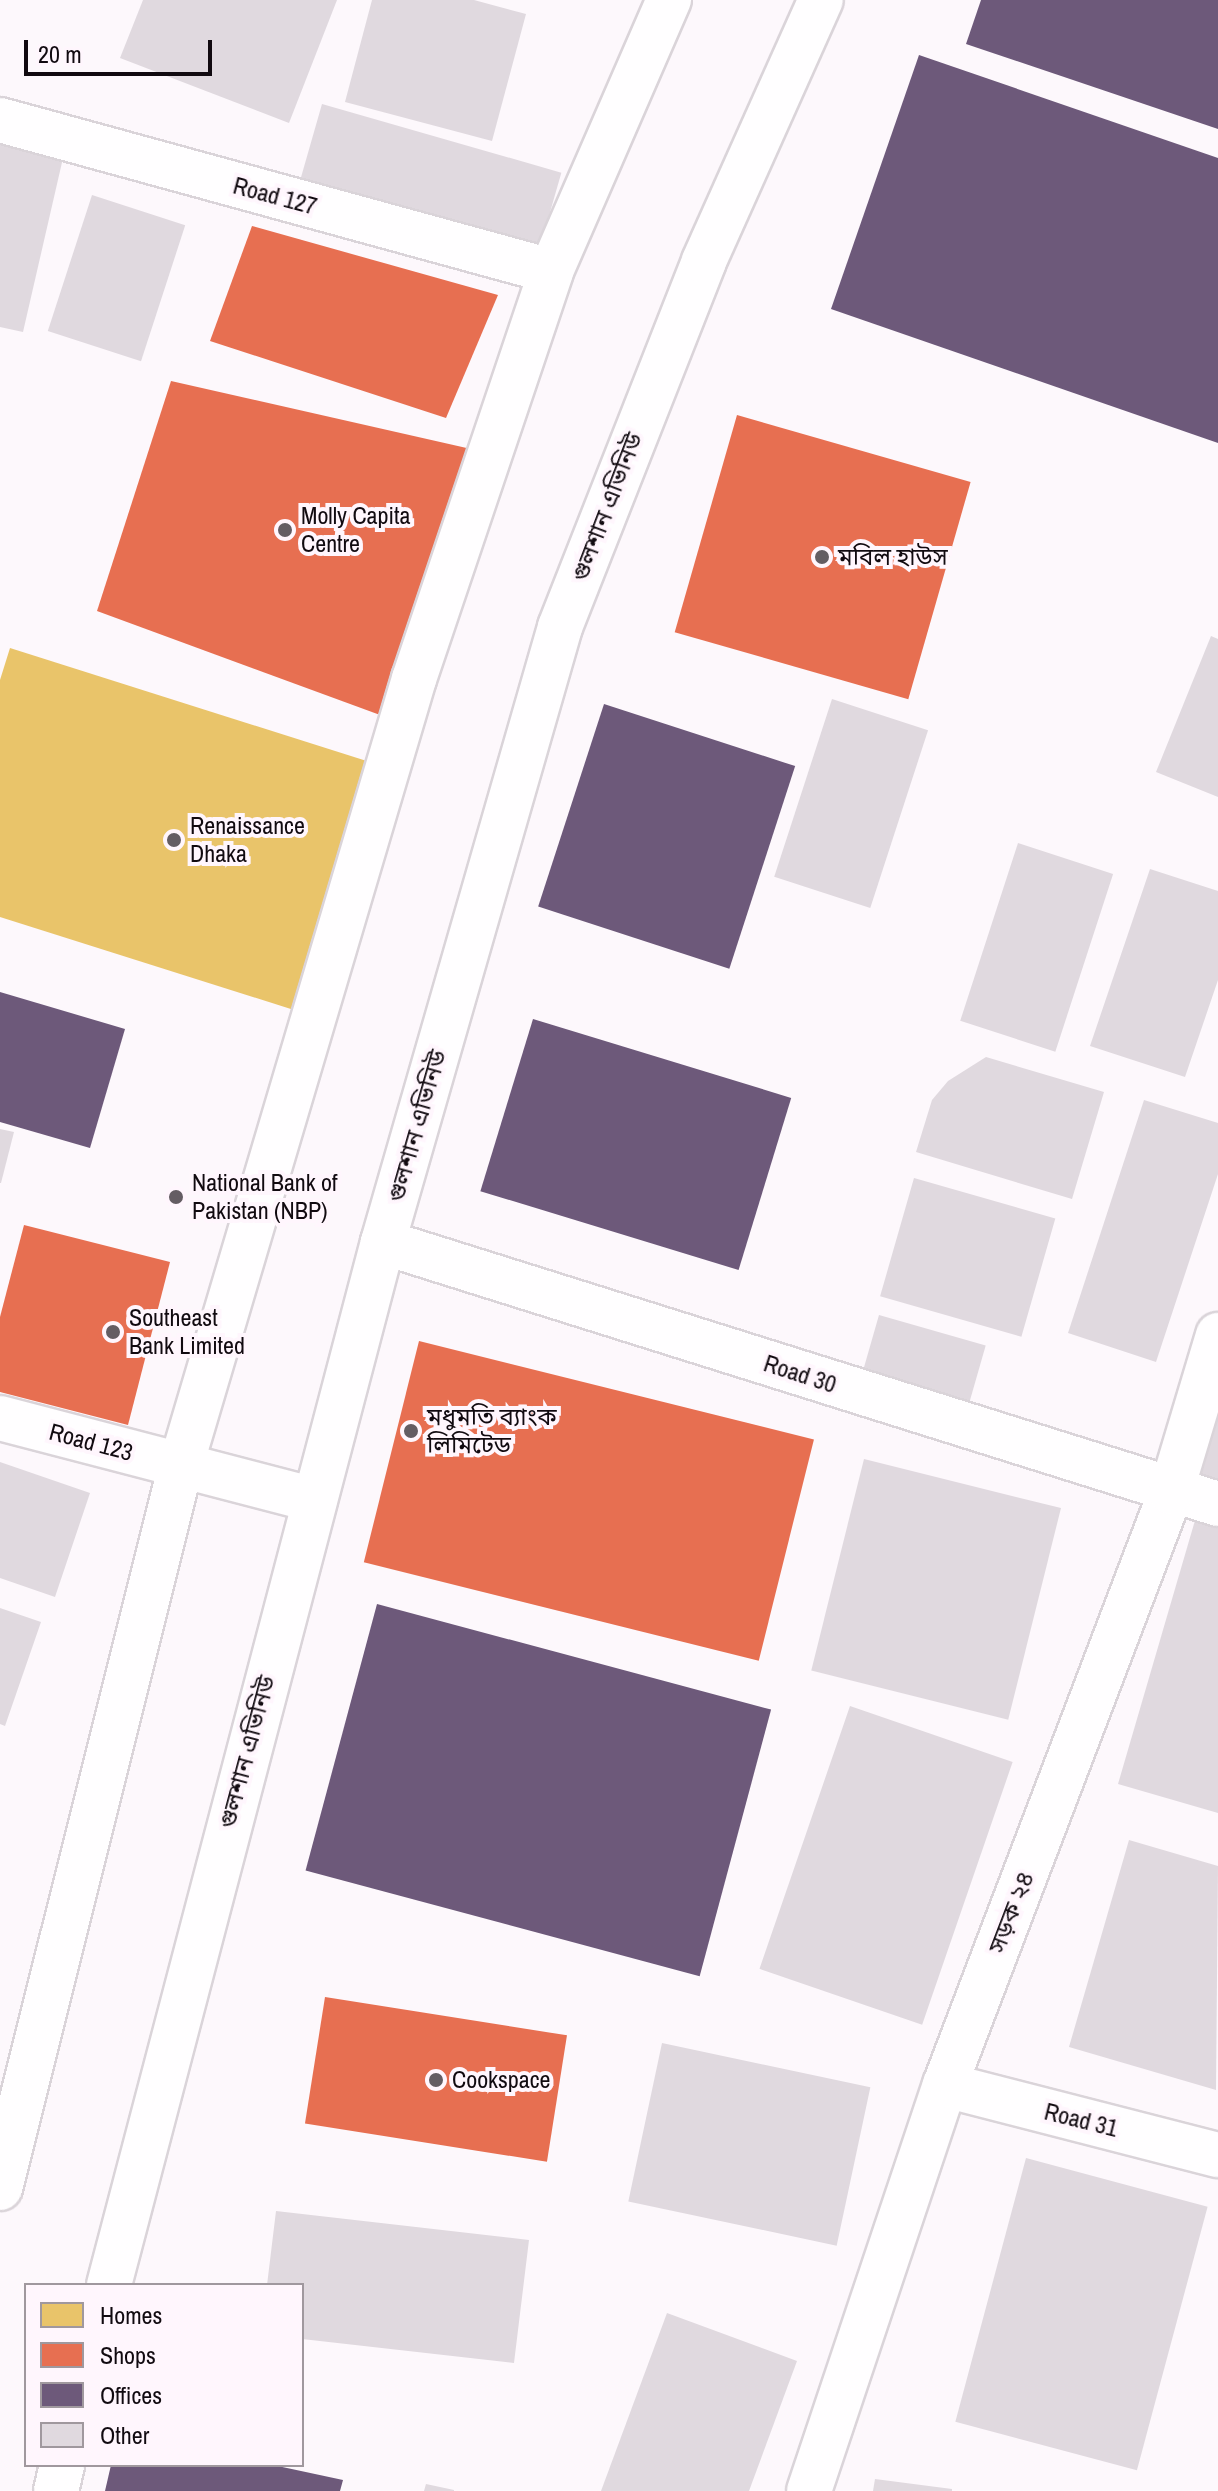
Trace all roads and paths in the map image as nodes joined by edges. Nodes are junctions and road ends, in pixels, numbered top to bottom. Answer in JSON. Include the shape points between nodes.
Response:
{"nodes":[{"id":1,"x":669,"y":0,"type":"edge"},
{"id":2,"x":821,"y":0,"type":"edge"},
{"id":3,"x":0,"y":120,"type":"edge"},
{"id":4,"x":551,"y":271,"type":"junction"},
{"id":5,"x":383,"y":1242,"type":"junction"},
{"id":6,"x":1218,"y":1335,"type":"edge"},
{"id":7,"x":0,"y":1418,"type":"edge"},
{"id":8,"x":181,"y":1465,"type":"junction"},
{"id":9,"x":1171,"y":1492,"type":"junction"},
{"id":10,"x":314,"y":1500,"type":"junction"},
{"id":11,"x":1218,"y":1504,"type":"edge"},
{"id":12,"x":945,"y":2085,"type":"junction"},
{"id":13,"x":1218,"y":2155,"type":"edge"},
{"id":14,"x":0,"y":2188,"type":"edge"},
{"id":15,"x":110,"y":2283,"type":"edge"},
{"id":16,"x":62,"y":2467,"type":"edge"},
{"id":17,"x":56,"y":2491,"type":"edge"},
{"id":18,"x":809,"y":2491,"type":"edge"}],
"edges":[{"from":1,"to":4,"type":"main road"},
{"from":2,"to":5,"type":"main road","name":"গুলশান এভিনিউ","via":[[704,261],[560,627]]},
{"from":3,"to":4,"type":"main road","name":"Road 127"},
{"from":4,"to":8,"type":"main road","via":[[414,679]]},
{"from":5,"to":9,"type":"main road","name":"Road 30"},
{"from":5,"to":10,"type":"main road","name":"গুলশান এভিনিউ"},
{"from":6,"to":9,"type":"main road","name":"সড়ক ২৪"},
{"from":7,"to":8,"type":"main road","name":"Road 123"},
{"from":8,"to":10,"type":"main road","name":"Road 123"},
{"from":8,"to":14,"type":"main road"},
{"from":9,"to":11,"type":"main road","name":"Road 30"},
{"from":9,"to":12,"type":"main road","name":"সড়ক ২৪"},
{"from":10,"to":15,"type":"main road","name":"গুলশান এভিনিউ"},
{"from":12,"to":13,"type":"main road","name":"Road 31"},
{"from":12,"to":18,"type":"main road","name":"সড়ক ২৪"},
{"from":16,"to":17,"type":"main road"}]}
